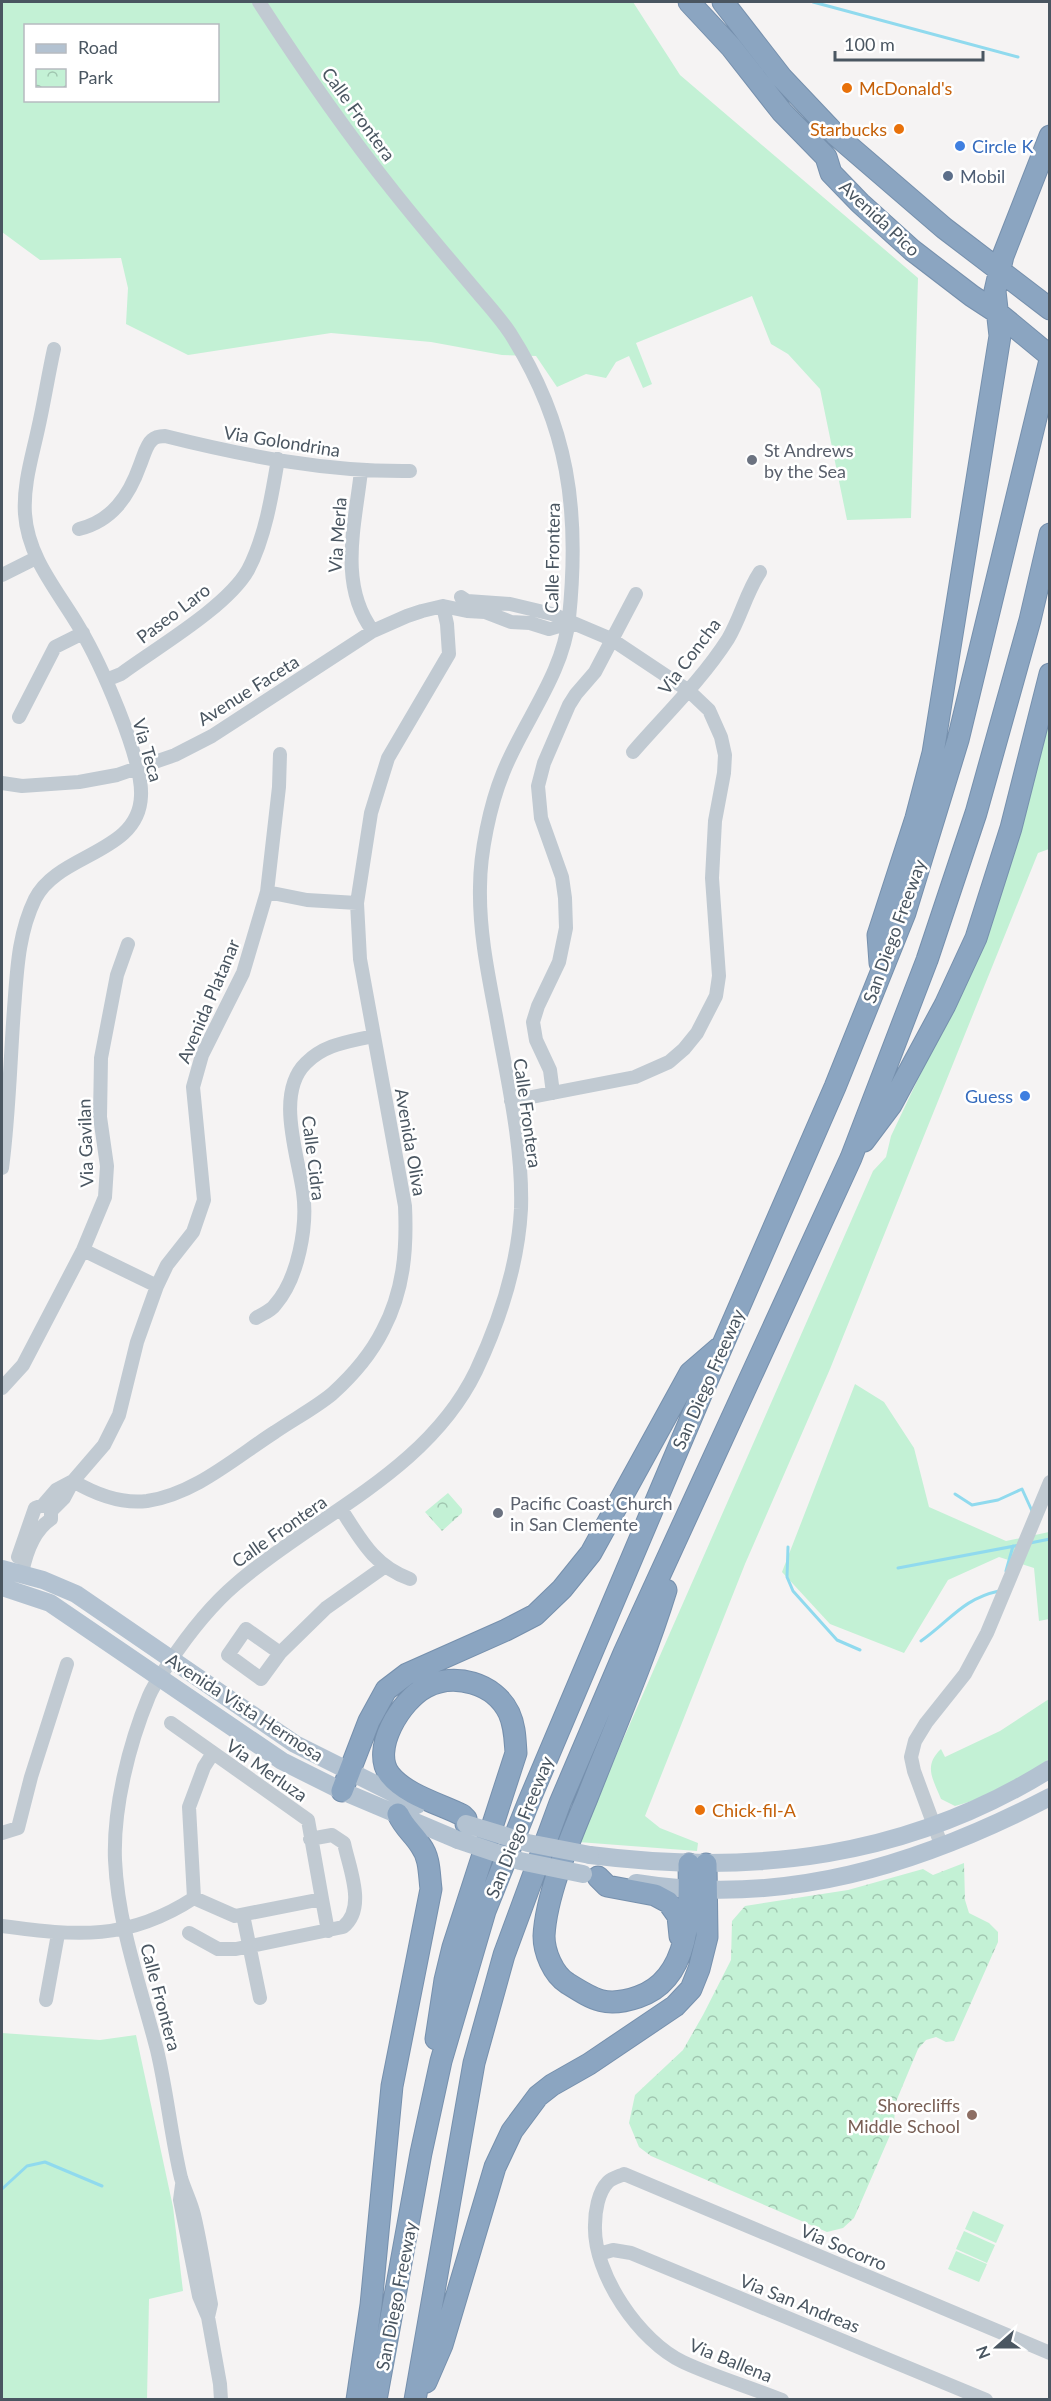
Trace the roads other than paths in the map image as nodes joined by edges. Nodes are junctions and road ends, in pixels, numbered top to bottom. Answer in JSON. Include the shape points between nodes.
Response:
{"nodes":[{"id":1,"x":259,"y":2,"type":"edge"},
{"id":2,"x":689,"y":2,"type":"edge"},
{"id":3,"x":723,"y":2,"type":"edge"},
{"id":4,"x":782,"y":112,"type":"junction"},
{"id":5,"x":836,"y":135,"type":"junction"},
{"id":6,"x":1050,"y":136,"type":"edge"},
{"id":7,"x":826,"y":157,"type":"junction"},
{"id":8,"x":890,"y":182,"type":"junction"},
{"id":9,"x":999,"y":271,"type":"junction"},
{"id":10,"x":1050,"y":309,"type":"edge"},
{"id":11,"x":998,"y":313,"type":"junction"},
{"id":12,"x":54,"y":349,"type":"dead end"},
{"id":13,"x":1050,"y":356,"type":"edge"},
{"id":14,"x":1050,"y":360,"type":"edge"},
{"id":15,"x":278,"y":459,"type":"junction"},
{"id":16,"x":361,"y":471,"type":"junction"},
{"id":17,"x":410,"y":471,"type":"dead end"},
{"id":18,"x":79,"y":529,"type":"dead end"},
{"id":19,"x":1050,"y":534,"type":"edge"},
{"id":20,"x":36,"y":558,"type":"junction"},
{"id":21,"x":760,"y":573,"type":"dead end"},
{"id":22,"x":2,"y":575,"type":"edge"},
{"id":23,"x":636,"y":594,"type":"dead end"},
{"id":24,"x":443,"y":606,"type":"junction"},
{"id":25,"x":500,"y":606,"type":"junction"},
{"id":26,"x":529,"y":609,"type":"junction"},
{"id":27,"x":569,"y":623,"type":"junction"},
{"id":28,"x":522,"y":624,"type":"junction"},
{"id":29,"x":374,"y":632,"type":"junction"},
{"id":30,"x":82,"y":633,"type":"junction"},
{"id":31,"x":611,"y":639,"type":"junction"},
{"id":32,"x":1050,"y":674,"type":"edge"},
{"id":33,"x":106,"y":680,"type":"junction"},
{"id":34,"x":689,"y":691,"type":"junction"},
{"id":35,"x":19,"y":717,"type":"dead end"},
{"id":36,"x":633,"y":752,"type":"dead end"},
{"id":37,"x":280,"y":754,"type":"dead end"},
{"id":38,"x":137,"y":768,"type":"junction"},
{"id":39,"x":2,"y":783,"type":"edge"},
{"id":40,"x":267,"y":892,"type":"junction"},
{"id":41,"x":357,"y":903,"type":"junction"},
{"id":42,"x":128,"y":944,"type":"dead end"},
{"id":43,"x":880,"y":970,"type":"junction"},
{"id":44,"x":373,"y":1036,"type":"junction"},
{"id":45,"x":553,"y":1093,"type":"junction"},
{"id":46,"x":511,"y":1101,"type":"junction"},
{"id":47,"x":851,"y":1158,"type":"junction"},
{"id":48,"x":2,"y":1168,"type":"edge"},
{"id":49,"x":83,"y":1250,"type":"junction"},
{"id":50,"x":157,"y":1286,"type":"junction"},
{"id":51,"x":256,"y":1318,"type":"dead end"},
{"id":52,"x":724,"y":1344,"type":"junction"},
{"id":53,"x":2,"y":1388,"type":"edge"},
{"id":54,"x":73,"y":1481,"type":"junction"},
{"id":55,"x":1050,"y":1482,"type":"edge"},
{"id":56,"x":693,"y":1503,"type":"junction"},
{"id":57,"x":341,"y":1509,"type":"junction"},
{"id":58,"x":384,"y":1566,"type":"junction"},
{"id":59,"x":12,"y":1571,"type":"edge"},
{"id":60,"x":410,"y":1579,"type":"dead end"},
{"id":61,"x":2,"y":1587,"type":"edge"},
{"id":62,"x":280,"y":1653,"type":"junction"},
{"id":63,"x":172,"y":1659,"type":"junction"},
{"id":64,"x":67,"y":1664,"type":"dead end"},
{"id":65,"x":158,"y":1678,"type":"junction"},
{"id":66,"x":171,"y":1723,"type":"dead end"},
{"id":67,"x":213,"y":1753,"type":"junction"},
{"id":68,"x":1050,"y":1769,"type":"edge"},
{"id":69,"x":345,"y":1781,"type":"junction"},
{"id":70,"x":1050,"y":1797,"type":"edge"},
{"id":71,"x":398,"y":1814,"type":"junction"},
{"id":72,"x":934,"y":1825,"type":"junction"},
{"id":73,"x":462,"y":1832,"type":"junction"},
{"id":74,"x":2,"y":1833,"type":"edge"},
{"id":75,"x":310,"y":1839,"type":"junction"},
{"id":76,"x":942,"y":1847,"type":"junction"},
{"id":77,"x":698,"y":1864,"type":"junction"},
{"id":78,"x":590,"y":1875,"type":"junction"},
{"id":79,"x":699,"y":1889,"type":"junction"},
{"id":80,"x":194,"y":1898,"type":"junction"},
{"id":81,"x":322,"y":1899,"type":"junction"},
{"id":82,"x":243,"y":1915,"type":"junction"},
{"id":83,"x":2,"y":1926,"type":"edge"},
{"id":84,"x":124,"y":1928,"type":"junction"},
{"id":85,"x":328,"y":1931,"type":"junction"},
{"id":86,"x":189,"y":1933,"type":"dead end"},
{"id":87,"x":58,"y":1934,"type":"junction"},
{"id":88,"x":250,"y":1946,"type":"junction"},
{"id":89,"x":683,"y":1946,"type":"junction"},
{"id":90,"x":260,"y":1998,"type":"dead end"},
{"id":91,"x":46,"y":2000,"type":"dead end"},
{"id":92,"x":421,"y":2153,"type":"junction"},
{"id":93,"x":624,"y":2174,"type":"joint"},
{"id":94,"x":599,"y":2254,"type":"junction"},
{"id":95,"x":1050,"y":2353,"type":"edge"},
{"id":96,"x":220,"y":2400,"type":"edge"},
{"id":97,"x":357,"y":2400,"type":"edge"},
{"id":98,"x":376,"y":2400,"type":"edge"},
{"id":99,"x":417,"y":2400,"type":"edge"},
{"id":100,"x":782,"y":2400,"type":"edge"},
{"id":101,"x":986,"y":2400,"type":"edge"}],
"edges":[{"from":1,"to":27,"type":"street","name":"Calle Frontera","via":[[391,188],[508,330],[539,386],[554,422],[572,495]]},
{"from":2,"to":4,"type":"highway","name":"Avenida Pico"},
{"from":3,"to":5,"type":"highway","name":"Avenida Pico","via":[[789,86]]},
{"from":4,"to":5,"type":"highway","via":[[803,117],[824,137]]},
{"from":4,"to":7,"type":"highway","name":"Avenida Pico"},
{"from":5,"to":8,"type":"highway","name":"Avenida Pico"},
{"from":6,"to":9,"type":"highway"},
{"from":7,"to":8,"type":"highway","via":[[846,160],[874,183]]},
{"from":7,"to":11,"type":"highway","name":"Avenida Pico","via":[[831,173],[860,203],[912,250]]},
{"from":8,"to":9,"type":"highway","name":"Avenida Pico"},
{"from":9,"to":10,"type":"highway","name":"Avenida Pico"},
{"from":9,"to":11,"type":"highway","via":[[995,291]]},
{"from":11,"to":13,"type":"highway","name":"Avenida Pico"},
{"from":11,"to":43,"type":"highway","via":[[1000,336],[933,753],[878,935]]},
{"from":12,"to":20,"type":"street","name":"Via Teca","via":[[25,488],[25,515]]},
{"from":14,"to":43,"type":"highway","name":"San Diego Freeway","via":[[958,740],[905,913]]},
{"from":15,"to":16,"type":"street","name":"Via Golondrina"},
{"from":15,"to":18,"type":"street","name":"Via Golondrina","via":[[165,436],[150,441],[134,482],[116,509],[91,526]]},
{"from":15,"to":33,"type":"street","name":"Paseo Laro","via":[[261,534],[247,570],[220,602],[121,674]]},
{"from":16,"to":17,"type":"street","name":"Via Golondrina"},
{"from":16,"to":29,"type":"street","name":"Via Merla","via":[[351,581],[366,622]]},
{"from":19,"to":47,"type":"highway","name":"San Diego Freeway","via":[[976,813],[927,960]]},
{"from":20,"to":22,"type":"street"},
{"from":20,"to":30,"type":"street","name":"Via Teca"},
{"from":21,"to":34,"type":"street","name":"Via Concha","via":[[728,638]]},
{"from":23,"to":31,"type":"street"},
{"from":24,"to":25,"type":"street","via":[[485,612]]},
{"from":24,"to":25,"type":"street","via":[[461,597]]},
{"from":24,"to":29,"type":"street","name":"Avenue Faceta","via":[[407,616]]},
{"from":24,"to":41,"type":"street","name":"Avenida Oliva","via":[[449,654],[388,758],[371,813]]},
{"from":25,"to":26,"type":"street","via":[[510,604]]},
{"from":25,"to":28,"type":"street"},
{"from":26,"to":27,"type":"street"},
{"from":26,"to":28,"type":"street"},
{"from":27,"to":28,"type":"street","via":[[549,629]]},
{"from":27,"to":31,"type":"street"},
{"from":27,"to":46,"type":"street","name":"Calle Frontera","via":[[547,685],[502,774],[487,831],[479,884],[484,954]]},
{"from":29,"to":38,"type":"street","name":"Avenue Faceta","via":[[212,736]]},
{"from":30,"to":33,"type":"street","name":"Via Teca"},
{"from":30,"to":35,"type":"street","via":[[55,647]]},
{"from":31,"to":34,"type":"street"},
{"from":31,"to":45,"type":"street","via":[[595,672],[569,705],[538,786],[540,818],[562,878],[565,898],[566,928],[559,962],[533,1023],[550,1070]]},
{"from":32,"to":47,"type":"highway","via":[[1011,828],[975,939],[945,1005],[891,1105]]},
{"from":33,"to":38,"type":"street","name":"Via Teca"},
{"from":34,"to":36,"type":"street","name":"Via Concha"},
{"from":34,"to":45,"type":"street","via":[[709,710],[725,755],[712,878],[719,976],[716,996],[697,1033],[676,1055],[651,1071]]},
{"from":37,"to":40,"type":"street","name":"Avenida Platanar"},
{"from":38,"to":39,"type":"street","name":"Avenue Faceta","via":[[80,782],[22,786]]},
{"from":38,"to":48,"type":"street","name":"Via Teca","via":[[141,798],[134,821],[117,841],[69,865],[36,897],[19,943]]},
{"from":40,"to":41,"type":"street","via":[[307,900]]},
{"from":40,"to":50,"type":"street","name":"Avenida Platanar","via":[[243,973],[202,1055],[193,1087],[204,1200],[193,1232],[167,1265]]},
{"from":41,"to":44,"type":"street","name":"Avenida Oliva","via":[[360,960]]},
{"from":42,"to":49,"type":"street","name":"Via Gavilan","via":[[117,975],[101,1058],[105,1197]]},
{"from":43,"to":52,"type":"highway","name":"San Diego Freeway","via":[[835,1087]]},
{"from":44,"to":51,"type":"street","name":"Calle Cidra","via":[[331,1045],[305,1064],[291,1089],[290,1116],[304,1195],[302,1241],[291,1281],[274,1307]]},
{"from":44,"to":54,"type":"street","name":"Avenida Oliva","via":[[405,1206],[407,1245],[401,1282],[384,1329],[360,1366],[330,1395],[209,1477],[184,1489],[147,1501],[122,1500],[91,1492]]},
{"from":45,"to":46,"type":"street"},
{"from":46,"to":57,"type":"street","name":"Calle Frontera","via":[[521,1207],[516,1255],[499,1320],[472,1378],[448,1414],[394,1471]]},
{"from":47,"to":56,"type":"highway","name":"San Diego Freeway"},
{"from":49,"to":50,"type":"street"},
{"from":49,"to":53,"type":"street","name":"Via Gavilan","via":[[23,1365]]},
{"from":50,"to":54,"type":"street","name":"Avenida Platanar","via":[[137,1342],[119,1415],[104,1445]]},
{"from":52,"to":69,"type":"highway","via":[[690,1373],[591,1553],[562,1589],[535,1615],[407,1674],[386,1690],[369,1720]]},
{"from":52,"to":92,"type":"highway","name":"San Diego Freeway","via":[[485,1911],[441,2061]]},
{"from":54,"to":59,"type":"street","name":"Avenida Platanar","via":[[56,1490],[47,1508],[51,1519],[38,1521],[29,1547]]},
{"from":55,"to":72,"type":"street","via":[[987,1633],[964,1674],[915,1741],[911,1757],[914,1771]]},
{"from":56,"to":89,"type":"highway","via":[[655,1622],[573,1831],[549,1905],[544,1937],[548,1960],[563,1980],[592,1999],[619,2004],[650,1993],[672,1974]]},
{"from":56,"to":99,"type":"highway","name":"San Diego Freeway","via":[[560,1803],[504,1955],[474,2063]]},
{"from":57,"to":58,"type":"street"},
{"from":57,"to":63,"type":"street","name":"Calle Frontera","via":[[231,1588],[202,1616]]},
{"from":58,"to":60,"type":"street"},
{"from":58,"to":62,"type":"street","via":[[326,1608]]},
{"from":59,"to":63,"type":"main road","name":"Avenida Vista Hermosa","via":[[76,1594]]},
{"from":61,"to":65,"type":"main road","name":"Avenida Vista Hermosa","via":[[50,1603]]},
{"from":62,"to":62,"type":"street","via":[[261,1679],[228,1655],[246,1629]]},
{"from":63,"to":65,"type":"street","name":"Calle Frontera"},
{"from":63,"to":69,"type":"main road","name":"Avenida Vista Hermosa"},
{"from":64,"to":74,"type":"street","via":[[21,1820],[18,1827]]},
{"from":65,"to":69,"type":"main road","name":"Avenida Vista Hermosa","via":[[282,1761]]},
{"from":65,"to":84,"type":"street","name":"Calle Frontera","via":[[123,1778],[115,1856]]},
{"from":66,"to":67,"type":"street","name":"Via Merluza"},
{"from":67,"to":75,"type":"street","name":"Via Merluza","via":[[308,1820]]},
{"from":67,"to":80,"type":"street","via":[[189,1807]]},
{"from":68,"to":72,"type":"main road","name":"Avenida Vista Hermosa","via":[[1020,1787]]},
{"from":69,"to":71,"type":"main road","name":"Avenida Vista Hermosa"},
{"from":69,"to":73,"type":"main road","name":"Avenida Vista Hermosa","via":[[432,1812]]},
{"from":70,"to":76,"type":"main road","name":"Avenida Vista Hermosa"},
{"from":71,"to":73,"type":"main road","name":"Avenida Vista Hermosa"},
{"from":71,"to":97,"type":"highway","via":[[427,1858],[431,1889],[392,2086],[371,2306]]},
{"from":72,"to":76,"type":"street"},
{"from":72,"to":77,"type":"main road","name":"Avenida Vista Hermosa","via":[[868,1846],[784,1860]]},
{"from":73,"to":77,"type":"main road","name":"Avenida Vista Hermosa","bridge":true,"via":[[590,1855]]},
{"from":73,"to":78,"type":"main road","name":"Avenida Vista Hermosa","bridge":true,"via":[[520,1861]]},
{"from":73,"to":92,"type":"highway","via":[[466,1818],[401,1786],[384,1766],[382,1752],[398,1715],[413,1696],[441,1681],[456,1679],[486,1689],[500,1699],[514,1726],[516,1753],[445,1980]]},
{"from":75,"to":81,"type":"street","name":"Via Merluza"},
{"from":75,"to":85,"type":"street","via":[[332,1835],[344,1843],[356,1901],[352,1920]]},
{"from":76,"to":79,"type":"main road","name":"Avenida Vista Hermosa","via":[[862,1872],[799,1885],[739,1891]]},
{"from":77,"to":79,"type":"highway"},
{"from":78,"to":79,"type":"main road","name":"Avenida Vista Hermosa","via":[[651,1886]]},
{"from":78,"to":89,"type":"highway","via":[[608,1886],[655,1895],[668,1902],[678,1916]]},
{"from":79,"to":89,"type":"highway"},
{"from":79,"to":99,"type":"highway","via":[[707,1937],[691,1989],[675,2006],[538,2096],[512,2131],[495,2167],[442,2345]]},
{"from":80,"to":82,"type":"street","via":[[235,1916]]},
{"from":80,"to":84,"type":"street","via":[[168,1915]]},
{"from":81,"to":82,"type":"street"},
{"from":81,"to":85,"type":"street","name":"Via Merluza"},
{"from":82,"to":88,"type":"street"},
{"from":83,"to":87,"type":"street"},
{"from":84,"to":87,"type":"street","via":[[92,1934]]},
{"from":84,"to":96,"type":"street","name":"Calle Frontera","via":[[158,2053],[182,2183],[192,2206],[211,2304],[208,2317]]},
{"from":85,"to":88,"type":"street"},
{"from":86,"to":88,"type":"street","via":[[218,1949]]},
{"from":87,"to":91,"type":"street"},
{"from":88,"to":90,"type":"street"},
{"from":92,"to":98,"type":"highway","name":"San Diego Freeway"},
{"from":93,"to":94,"type":"street","name":"Via Ballena","via":[[609,2181],[601,2195],[594,2236]]},
{"from":93,"to":95,"type":"street","name":"Via Socorro"},
{"from":94,"to":100,"type":"street","name":"Via Ballena","via":[[626,2312],[681,2362]]},
{"from":94,"to":101,"type":"street","name":"Via San Andreas","via":[[613,2250],[631,2253]]}]}
